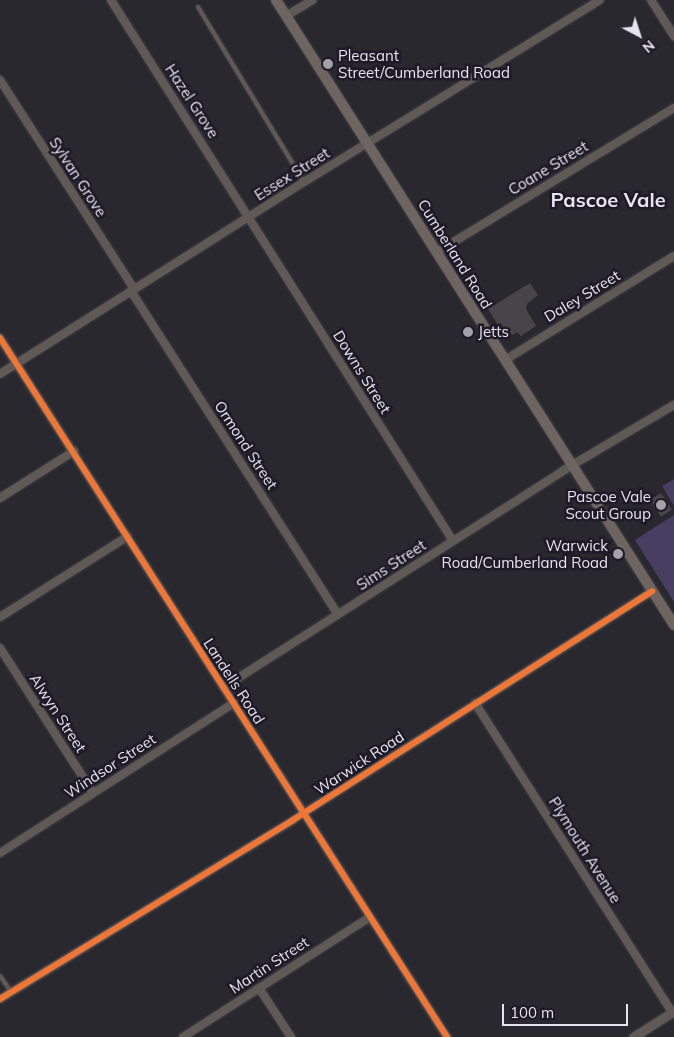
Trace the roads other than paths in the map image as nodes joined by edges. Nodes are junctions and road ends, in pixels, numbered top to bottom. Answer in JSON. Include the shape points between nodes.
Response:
{"nodes":[{"id":1,"x":111,"y":0,"type":"edge"},
{"id":2,"x":276,"y":0,"type":"edge"},
{"id":3,"x":313,"y":0,"type":"edge"},
{"id":4,"x":600,"y":0,"type":"edge"},
{"id":5,"x":651,"y":0,"type":"edge"},
{"id":6,"x":198,"y":7,"type":"dead end"},
{"id":7,"x":286,"y":16,"type":"junction"},
{"id":8,"x":674,"y":36,"type":"edge"},
{"id":9,"x":0,"y":80,"type":"edge"},
{"id":10,"x":674,"y":108,"type":"edge"},
{"id":11,"x":367,"y":143,"type":"junction"},
{"id":12,"x":304,"y":182,"type":"junction"},
{"id":13,"x":249,"y":217,"type":"junction"},
{"id":14,"x":436,"y":252,"type":"junction"},
{"id":15,"x":674,"y":256,"type":"edge"},
{"id":16,"x":133,"y":290,"type":"junction"},
{"id":17,"x":0,"y":338,"type":"edge"},
{"id":18,"x":504,"y":360,"type":"junction"},
{"id":19,"x":17,"y":363,"type":"junction"},
{"id":20,"x":0,"y":374,"type":"edge"},
{"id":21,"x":674,"y":405,"type":"edge"},
{"id":22,"x":74,"y":451,"type":"junction"},
{"id":23,"x":572,"y":466,"type":"junction"},
{"id":24,"x":0,"y":498,"type":"edge"},
{"id":25,"x":128,"y":536,"type":"junction"},
{"id":26,"x":453,"y":541,"type":"junction"},
{"id":27,"x":652,"y":591,"type":"junction"},
{"id":28,"x":338,"y":615,"type":"junction"},
{"id":29,"x":0,"y":617,"type":"edge"},
{"id":30,"x":674,"y":625,"type":"edge"},
{"id":31,"x":0,"y":648,"type":"edge"},
{"id":32,"x":224,"y":687,"type":"junction"},
{"id":33,"x":234,"y":702,"type":"junction"},
{"id":34,"x":475,"y":703,"type":"junction"},
{"id":35,"x":93,"y":793,"type":"junction"},
{"id":36,"x":304,"y":813,"type":"junction"},
{"id":37,"x":0,"y":852,"type":"edge"},
{"id":38,"x":370,"y":917,"type":"junction"},
{"id":39,"x":0,"y":976,"type":"edge"},
{"id":40,"x":259,"y":988,"type":"junction"},
{"id":41,"x":11,"y":992,"type":"junction"},
{"id":42,"x":0,"y":999,"type":"edge"},
{"id":43,"x":673,"y":1012,"type":"edge"},
{"id":44,"x":183,"y":1037,"type":"edge"},
{"id":45,"x":290,"y":1037,"type":"edge"},
{"id":46,"x":447,"y":1037,"type":"edge"},
{"id":47,"x":632,"y":1037,"type":"edge"}],
"edges":[{"from":1,"to":13,"type":"street","name":"Hazel Grove"},
{"from":2,"to":7,"type":"main road","name":"Cumberland Road"},
{"from":3,"to":7,"type":"street"},
{"from":4,"to":11,"type":"street","name":"Essex Street"},
{"from":5,"to":8,"type":"street"},
{"from":6,"to":12,"type":"lane"},
{"from":7,"to":11,"type":"main road","name":"Cumberland Road"},
{"from":9,"to":16,"type":"street","name":"Sylvan Grove"},
{"from":10,"to":14,"type":"street","name":"Coane Street"},
{"from":11,"to":12,"type":"street","name":"Essex Street"},
{"from":11,"to":14,"type":"main road","name":"Cumberland Road"},
{"from":12,"to":13,"type":"street","name":"Essex Street"},
{"from":13,"to":16,"type":"street","name":"Essex Street"},
{"from":13,"to":26,"type":"street","name":"Downs Street"},
{"from":14,"to":18,"type":"main road","name":"Cumberland Road"},
{"from":15,"to":18,"type":"street","name":"Daley Street"},
{"from":16,"to":19,"type":"street","name":"Essex Street"},
{"from":16,"to":28,"type":"street","name":"Ormond Street"},
{"from":17,"to":19,"type":"street","name":"Landells Road"},
{"from":18,"to":23,"type":"main road","name":"Cumberland Road"},
{"from":19,"to":20,"type":"street","name":"Essex Street"},
{"from":19,"to":22,"type":"street","name":"Landells Road"},
{"from":21,"to":23,"type":"street","name":"Sims Street"},
{"from":22,"to":24,"type":"street"},
{"from":22,"to":25,"type":"street","name":"Landells Road"},
{"from":23,"to":26,"type":"street","name":"Sims Street"},
{"from":23,"to":27,"type":"main road","name":"Cumberland Road"},
{"from":25,"to":29,"type":"street"},
{"from":25,"to":32,"type":"street","name":"Landells Road"},
{"from":26,"to":28,"type":"street","name":"Sims Street"},
{"from":27,"to":30,"type":"main road","name":"Cumberland Road"},
{"from":27,"to":34,"type":"street","name":"Warwick Road"},
{"from":28,"to":32,"type":"street","name":"Sims Street"},
{"from":31,"to":35,"type":"street","name":"Alwyn Street"},
{"from":32,"to":33,"type":"street","name":"Landells Road"},
{"from":33,"to":35,"type":"street","name":"Windsor Street"},
{"from":33,"to":36,"type":"street","name":"Landells Road"},
{"from":34,"to":36,"type":"street","name":"Warwick Road"},
{"from":34,"to":43,"type":"street","name":"Plymouth Avenue"},
{"from":35,"to":37,"type":"street","name":"Windsor Street"},
{"from":36,"to":38,"type":"street","name":"Landells Road"},
{"from":36,"to":41,"type":"street","name":"Warwick Road"},
{"from":38,"to":40,"type":"street","name":"Martin Street"},
{"from":38,"to":46,"type":"street","name":"Landells Road"},
{"from":39,"to":41,"type":"lane"},
{"from":40,"to":44,"type":"street","name":"Martin Street"},
{"from":40,"to":45,"type":"street"},
{"from":41,"to":42,"type":"street","name":"Warwick Road"},
{"from":43,"to":47,"type":"street"}]}
